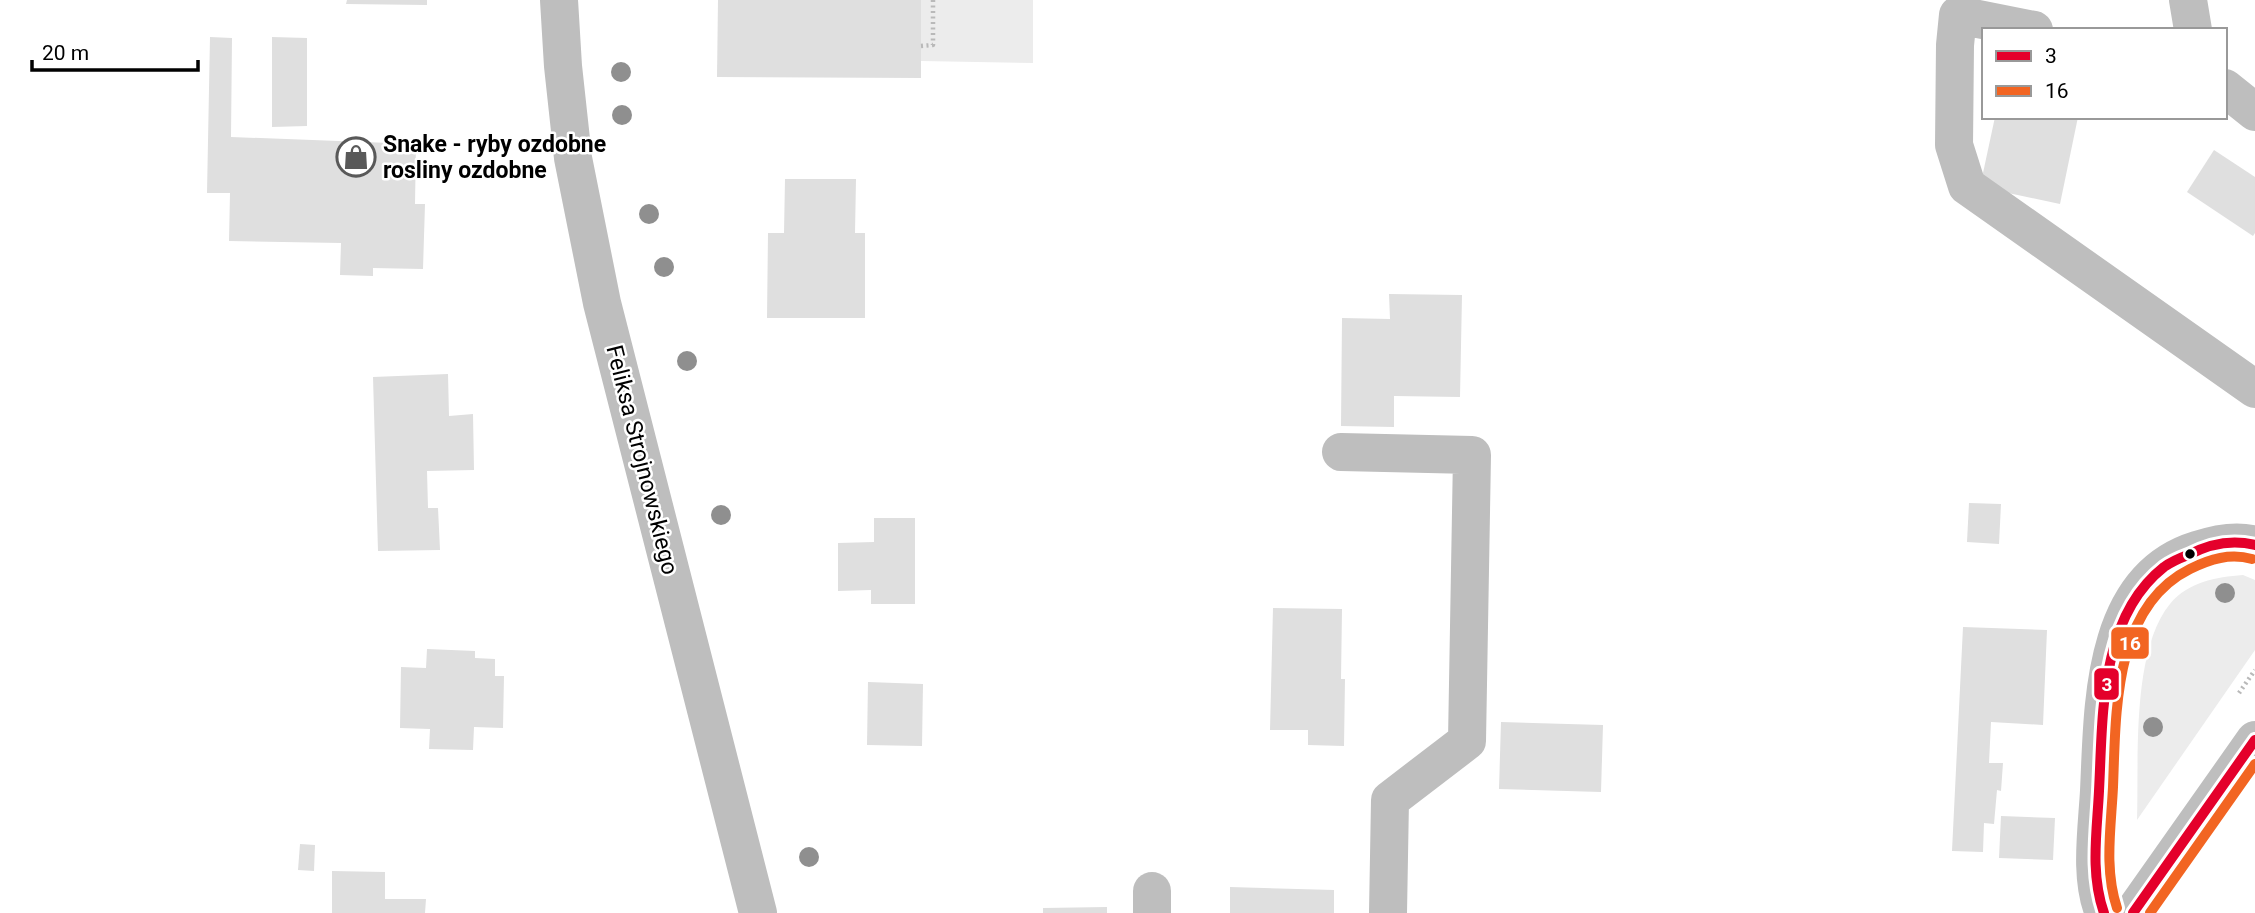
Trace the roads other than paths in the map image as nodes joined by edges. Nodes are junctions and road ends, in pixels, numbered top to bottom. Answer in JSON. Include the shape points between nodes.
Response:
{"nodes":[{"id":1,"x":559,"y":0,"type":"edge"},
{"id":2,"x":2188,"y":0,"type":"edge"},
{"id":3,"x":2024,"y":28,"type":"edge"},
{"id":4,"x":2193,"y":28,"type":"edge"},
{"id":5,"x":2227,"y":90,"type":"edge"},
{"id":6,"x":2255,"y":111,"type":"edge"},
{"id":7,"x":2255,"y":389,"type":"edge"},
{"id":8,"x":1341,"y":452,"type":"dead end"},
{"id":9,"x":2255,"y":545,"type":"edge"},
{"id":10,"x":2255,"y":740,"type":"edge"},
{"id":11,"x":758,"y":913,"type":"edge"},
{"id":12,"x":1388,"y":913,"type":"edge"},
{"id":13,"x":2104,"y":913,"type":"edge"},
{"id":14,"x":2133,"y":913,"type":"edge"}],
"edges":[{"from":1,"to":11,"type":"street","name":"Feliksa Strojnowskiego","via":[[573,158],[602,303]]},
{"from":2,"to":4,"type":"street"},
{"from":3,"to":7,"type":"street","via":[[1958,15],[1954,145],[1967,186]]},
{"from":5,"to":6,"type":"street"},
{"from":8,"to":12,"type":"street","via":[[1472,455],[1467,741],[1390,800]]},
{"from":9,"to":13,"type":"street","via":[[2221,543],[2169,562],[2148,581],[2125,615],[2111,653],[2103,707],[2096,849],[2098,899]]},
{"from":10,"to":14,"type":"street"}]}
